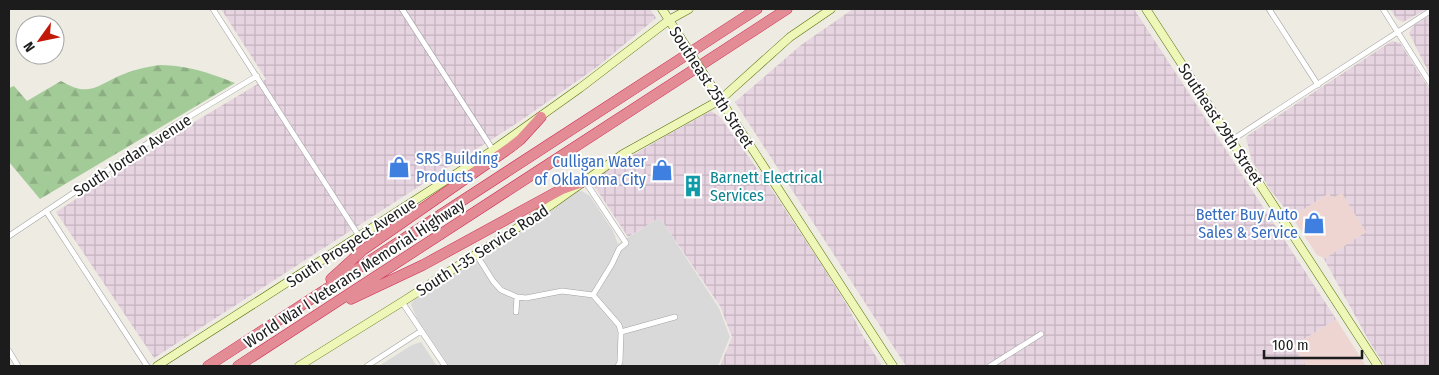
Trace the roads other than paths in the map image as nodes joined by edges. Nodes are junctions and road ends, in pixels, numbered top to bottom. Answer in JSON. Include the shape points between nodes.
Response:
{"nodes":[{"id":1,"x":213,"y":9,"type":"edge"},
{"id":2,"x":402,"y":9,"type":"edge"},
{"id":3,"x":662,"y":9,"type":"edge"},
{"id":4,"x":689,"y":9,"type":"edge"},
{"id":5,"x":756,"y":9,"type":"edge"},
{"id":6,"x":787,"y":9,"type":"edge"},
{"id":7,"x":832,"y":9,"type":"edge"},
{"id":8,"x":1146,"y":9,"type":"edge"},
{"id":9,"x":1268,"y":9,"type":"edge"},
{"id":10,"x":1384,"y":9,"type":"edge"},
{"id":11,"x":1430,"y":11,"type":"edge"},
{"id":12,"x":669,"y":20,"type":"junction"},
{"id":13,"x":1398,"y":32,"type":"junction"},
{"id":14,"x":257,"y":76,"type":"junction"},
{"id":15,"x":1430,"y":83,"type":"edge"},
{"id":16,"x":1318,"y":85,"type":"junction"},
{"id":17,"x":720,"y":100,"type":"junction"},
{"id":18,"x":541,"y":117,"type":"junction"},
{"id":19,"x":1232,"y":140,"type":"junction"},
{"id":20,"x":493,"y":150,"type":"junction"},
{"id":21,"x":585,"y":181,"type":"junction"},
{"id":22,"x":46,"y":211,"type":"junction"},
{"id":23,"x":9,"y":236,"type":"edge"},
{"id":24,"x":359,"y":236,"type":"junction"},
{"id":25,"x":476,"y":254,"type":"junction"},
{"id":26,"x":593,"y":295,"type":"junction"},
{"id":27,"x":517,"y":297,"type":"junction"},
{"id":28,"x":306,"y":302,"type":"junction"},
{"id":29,"x":402,"y":302,"type":"junction"},
{"id":30,"x":516,"y":312,"type":"dead end"},
{"id":31,"x":314,"y":317,"type":"junction"},
{"id":32,"x":675,"y":317,"type":"dead end"},
{"id":33,"x":421,"y":331,"type":"junction"},
{"id":34,"x":622,"y":332,"type":"junction"},
{"id":35,"x":1041,"y":334,"type":"dead end"},
{"id":36,"x":9,"y":351,"type":"edge"},
{"id":37,"x":18,"y":366,"type":"edge"},
{"id":38,"x":147,"y":366,"type":"edge"},
{"id":39,"x":157,"y":366,"type":"edge"},
{"id":40,"x":208,"y":366,"type":"edge"},
{"id":41,"x":238,"y":366,"type":"edge"},
{"id":42,"x":299,"y":366,"type":"edge"},
{"id":43,"x":367,"y":366,"type":"edge"},
{"id":44,"x":445,"y":366,"type":"edge"},
{"id":45,"x":618,"y":366,"type":"edge"},
{"id":46,"x":893,"y":366,"type":"edge"},
{"id":47,"x":990,"y":366,"type":"edge"},
{"id":48,"x":1378,"y":366,"type":"edge"}],
"edges":[{"from":1,"to":14,"type":"street"},
{"from":2,"to":20,"type":"street"},
{"from":3,"to":12,"type":"main road","name":"Southeast 25th Street"},
{"from":4,"to":12,"type":"main road","name":"South Prospect Avenue"},
{"from":5,"to":28,"type":"highway","name":"World War I Veterans Memorial Highway"},
{"from":6,"to":31,"type":"highway","name":"World War I Veterans Memorial Highway"},
{"from":7,"to":17,"type":"main road","name":"South I-35 Service Road","via":[[790,37]]},
{"from":8,"to":19,"type":"main road","name":"Southeast 29th Street"},
{"from":9,"to":16,"type":"street"},
{"from":10,"to":13,"type":"street"},
{"from":11,"to":13,"type":"street"},
{"from":12,"to":17,"type":"main road","name":"Southeast 25th Street","bridge":true},
{"from":12,"to":18,"type":"main road","name":"South Prospect Avenue"},
{"from":13,"to":15,"type":"street"},
{"from":13,"to":16,"type":"street"},
{"from":14,"to":22,"type":"street","name":"South Jordan Avenue"},
{"from":14,"to":24,"type":"street"},
{"from":16,"to":19,"type":"street"},
{"from":17,"to":21,"type":"main road","name":"South I-35 Service Road","via":[[623,154]]},
{"from":17,"to":46,"type":"main road","name":"Southeast 25th Street"},
{"from":18,"to":20,"type":"main road","name":"South Prospect Avenue"},
{"from":18,"to":28,"type":"highway","via":[[511,148],[363,250]]},
{"from":19,"to":48,"type":"main road","name":"Southeast 29th Street"},
{"from":20,"to":24,"type":"main road","name":"South Prospect Avenue"},
{"from":21,"to":25,"type":"main road","name":"South I-35 Service Road"},
{"from":21,"to":26,"type":"street","via":[[626,242]]},
{"from":21,"to":31,"type":"highway","via":[[562,189],[423,265]]},
{"from":22,"to":23,"type":"street","name":"South Jordan Avenue"},
{"from":22,"to":38,"type":"street"},
{"from":24,"to":39,"type":"main road","name":"South Prospect Avenue"},
{"from":25,"to":27,"type":"street","via":[[501,290]]},
{"from":25,"to":29,"type":"main road","name":"South I-35 Service Road"},
{"from":26,"to":27,"type":"street","via":[[562,291]]},
{"from":26,"to":34,"type":"street"},
{"from":27,"to":30,"type":"street"},
{"from":28,"to":40,"type":"highway","name":"World War I Veterans Memorial Highway"},
{"from":29,"to":33,"type":"street"},
{"from":29,"to":42,"type":"main road","name":"South I-35 Service Road"},
{"from":31,"to":41,"type":"highway","name":"World War I Veterans Memorial Highway"},
{"from":32,"to":34,"type":"street"},
{"from":33,"to":43,"type":"street"},
{"from":33,"to":44,"type":"street"},
{"from":34,"to":45,"type":"street"},
{"from":35,"to":47,"type":"street"},
{"from":36,"to":37,"type":"street"}]}
